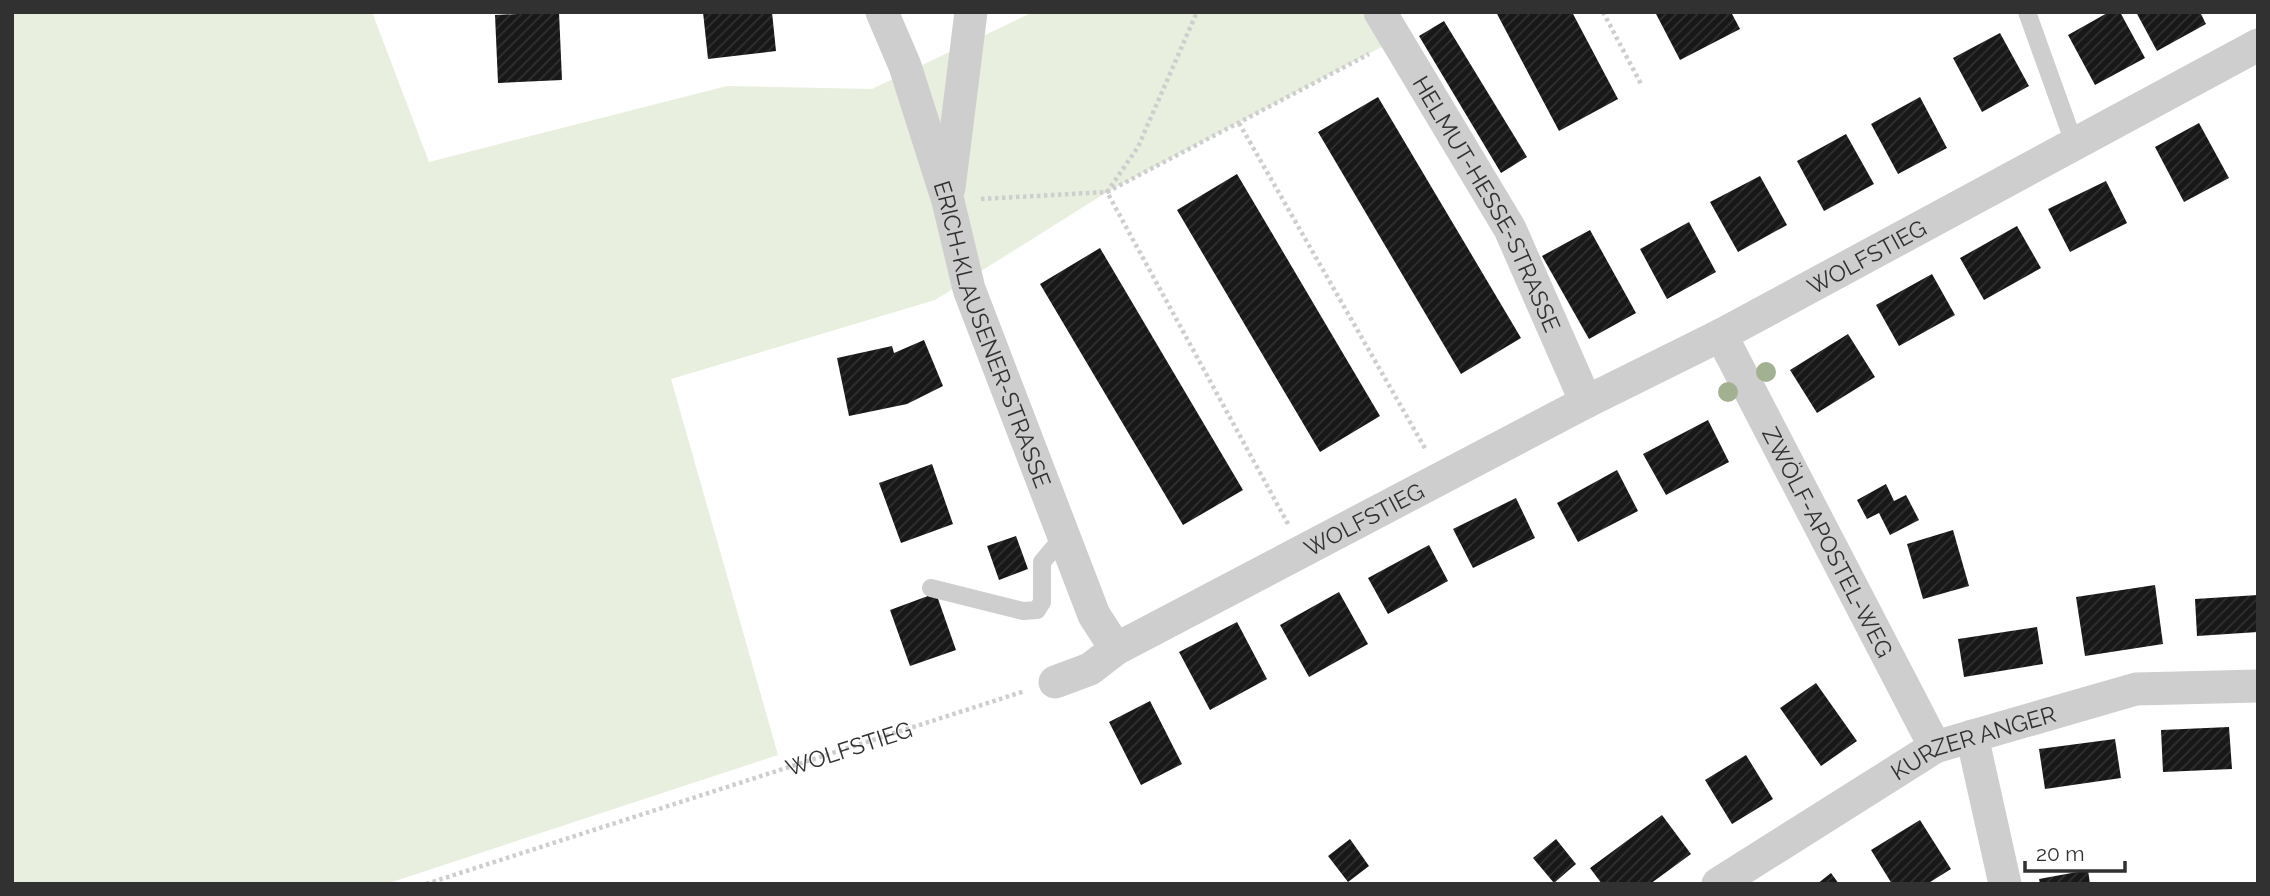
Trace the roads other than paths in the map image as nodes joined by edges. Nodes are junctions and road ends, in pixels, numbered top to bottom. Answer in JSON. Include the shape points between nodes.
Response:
{"nodes":[{"id":1,"x":882,"y":12,"type":"edge"},
{"id":2,"x":971,"y":12,"type":"edge"},
{"id":3,"x":2027,"y":12,"type":"edge"},
{"id":4,"x":1389,"y":26,"type":"edge"},
{"id":5,"x":2258,"y":45,"type":"edge"},
{"id":6,"x":2074,"y":143,"type":"junction"},
{"id":7,"x":948,"y":201,"type":"junction"},
{"id":8,"x":1721,"y":335,"type":"junction"},
{"id":9,"x":1586,"y":402,"type":"junction"},
{"id":10,"x":1063,"y":537,"type":"junction"},
{"id":11,"x":931,"y":588,"type":"dead end"},
{"id":12,"x":1116,"y":649,"type":"junction"},
{"id":13,"x":1055,"y":681,"type":"road end"},
{"id":14,"x":2258,"y":686,"type":"edge"},
{"id":15,"x":1972,"y":736,"type":"junction"},
{"id":16,"x":1935,"y":747,"type":"junction"},
{"id":17,"x":1718,"y":884,"type":"edge"},
{"id":18,"x":2005,"y":884,"type":"edge"}],
"edges":[{"from":1,"to":7,"type":"street","name":"ERICH-KLAUSENER-STRASSE","via":[[905,66]]},
{"from":2,"to":7,"type":"street"},
{"from":3,"to":6,"type":"lane"},
{"from":4,"to":9,"type":"street","name":"HELMUT-HESSE-STRASSE","via":[[1510,229]]},
{"from":5,"to":6,"type":"street","name":"WOLFSTIEG"},
{"from":6,"to":8,"type":"street","name":"WOLFSTIEG"},
{"from":7,"to":10,"type":"street","name":"ERICH-KLAUSENER-STRASSE","via":[[969,289]]},
{"from":8,"to":9,"type":"street","name":"WOLFSTIEG"},
{"from":8,"to":16,"type":"street","name":"ZWÖLF-APOSTEL-WEG"},
{"from":9,"to":12,"type":"street","name":"WOLFSTIEG"},
{"from":10,"to":11,"type":"lane","via":[[1042,562],[1042,602],[1037,610],[1023,611]]},
{"from":10,"to":12,"type":"street","name":"ERICH-KLAUSENER-STRASSE","via":[[1094,615]]},
{"from":12,"to":13,"type":"street","name":"WOLFSTIEG","via":[[1090,669]]},
{"from":14,"to":15,"type":"street","name":"KURZER ANGER","via":[[2136,689]]},
{"from":15,"to":16,"type":"street","name":"KURZER ANGER"},
{"from":15,"to":18,"type":"street"},
{"from":16,"to":17,"type":"street","name":"KURZER ANGER"}]}
